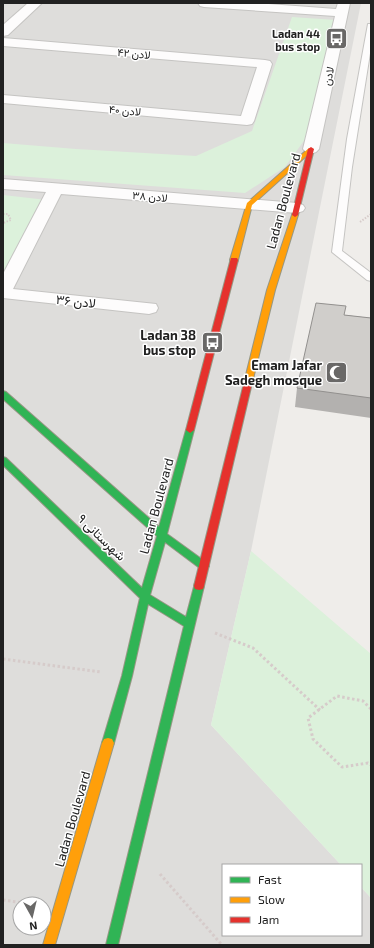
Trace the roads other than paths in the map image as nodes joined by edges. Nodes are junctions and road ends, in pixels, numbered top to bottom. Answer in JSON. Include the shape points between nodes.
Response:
{"nodes":[{"id":1,"x":36,"y":3,"type":"edge"},
{"id":2,"x":204,"y":3,"type":"edge"},
{"id":3,"x":273,"y":6,"type":"edge"},
{"id":4,"x":343,"y":8,"type":"edge"},
{"id":5,"x":371,"y":26,"type":"edge"},
{"id":6,"x":3,"y":32,"type":"edge"},
{"id":7,"x":3,"y":42,"type":"edge"},
{"id":8,"x":3,"y":99,"type":"edge"},
{"id":9,"x":247,"y":120,"type":"joint"},
{"id":10,"x":311,"y":149,"type":"junction"},
{"id":11,"x":3,"y":184,"type":"edge"},
{"id":12,"x":56,"y":188,"type":"junction"},
{"id":13,"x":249,"y":204,"type":"junction"},
{"id":14,"x":297,"y":208,"type":"junction"},
{"id":15,"x":371,"y":278,"type":"edge"},
{"id":16,"x":3,"y":292,"type":"edge"},
{"id":17,"x":149,"y":308,"type":"dead end"},
{"id":18,"x":3,"y":394,"type":"edge"},
{"id":19,"x":3,"y":460,"type":"edge"},
{"id":20,"x":162,"y":535,"type":"junction"},
{"id":21,"x":204,"y":566,"type":"junction"},
{"id":22,"x":145,"y":597,"type":"junction"},
{"id":23,"x":190,"y":624,"type":"junction"},
{"id":24,"x":49,"y":945,"type":"edge"},
{"id":25,"x":112,"y":945,"type":"edge"}],
"edges":[{"from":1,"to":6,"type":"street"},
{"from":2,"to":3,"type":"street"},
{"from":3,"to":4,"type":"street"},
{"from":4,"to":10,"type":"street","name":"لادن"},
{"from":5,"to":15,"type":"lane","via":[[354,118],[337,252]]},
{"from":7,"to":9,"type":"street","name":"لادن ۴۲","via":[[265,64]]},
{"from":8,"to":9,"type":"street","name":"لادن ۴۰"},
{"from":10,"to":13,"type":"street","name":"Ladan Boulevard"},
{"from":10,"to":14,"type":"street","name":"Ladan Boulevard"},
{"from":11,"to":12,"type":"street","name":"لادن ۳۸"},
{"from":12,"to":13,"type":"street","name":"لادن ۳۸"},
{"from":12,"to":16,"type":"street","name":"لادن ۳۶"},
{"from":13,"to":14,"type":"street","name":"لادن ۳۸"},
{"from":13,"to":20,"type":"street","name":"Ladan Boulevard"},
{"from":14,"to":21,"type":"street","name":"Ladan Boulevard","via":[[271,290]]},
{"from":16,"to":17,"type":"street","name":"لادن ۳۶"},
{"from":18,"to":20,"type":"street"},
{"from":19,"to":22,"type":"street","name":"شهرستانی ۹"},
{"from":20,"to":21,"type":"street"},
{"from":20,"to":22,"type":"street","name":"Ladan Boulevard"},
{"from":21,"to":23,"type":"street","name":"Ladan Boulevard"},
{"from":22,"to":23,"type":"street","name":"شهرستانی ۹"},
{"from":22,"to":24,"type":"street","name":"Ladan Boulevard","via":[[127,676]]},
{"from":23,"to":25,"type":"street","name":"Ladan Boulevard"}]}
